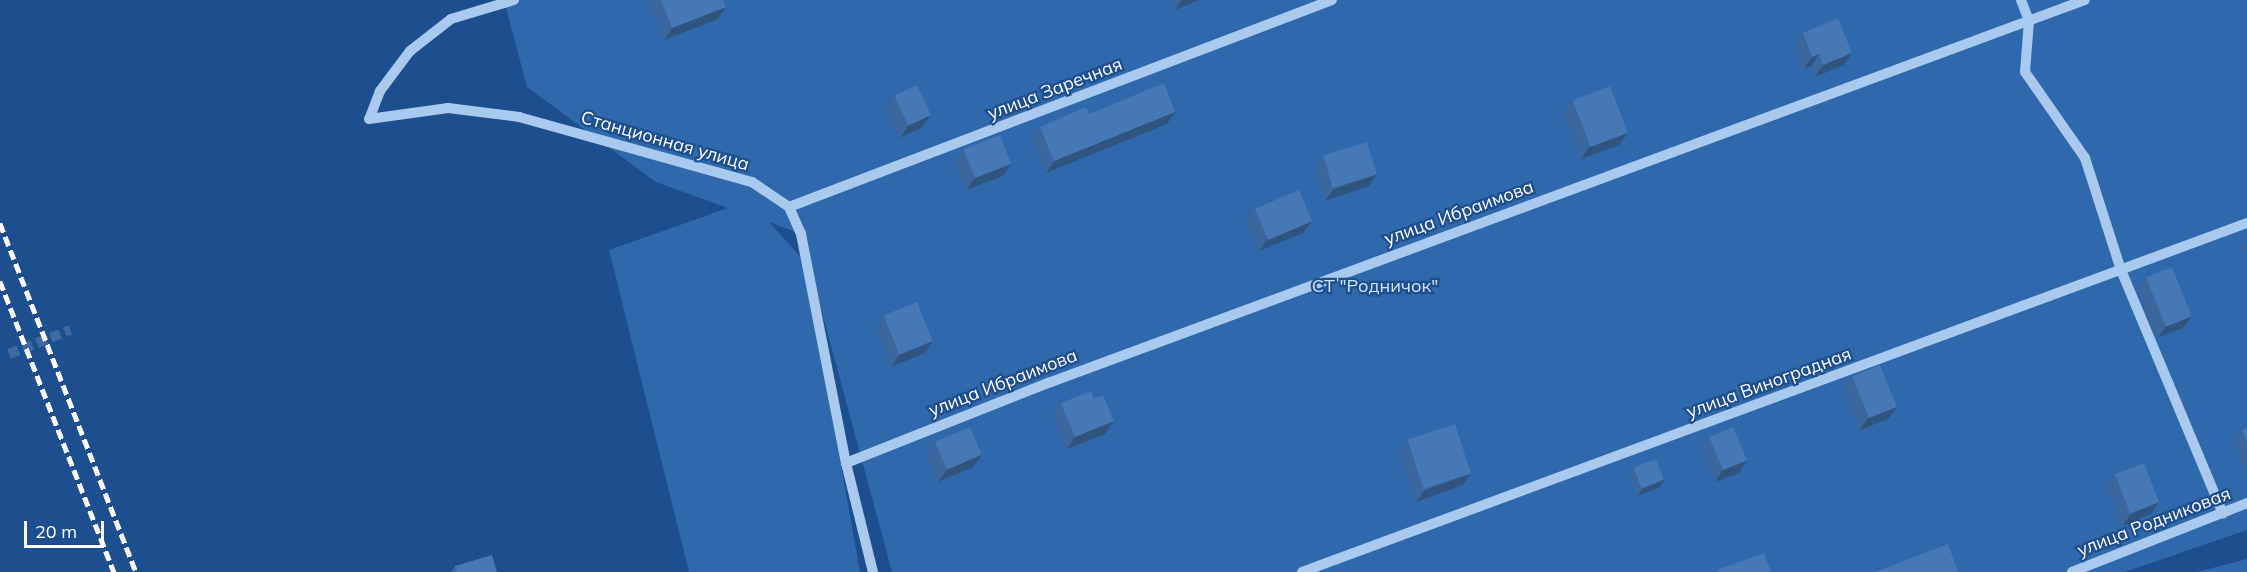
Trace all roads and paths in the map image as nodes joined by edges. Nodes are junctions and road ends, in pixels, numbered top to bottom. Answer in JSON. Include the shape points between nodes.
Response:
{"nodes":[{"id":1,"x":497,"y":0,"type":"edge"},
{"id":2,"x":514,"y":0,"type":"edge"},
{"id":3,"x":1332,"y":0,"type":"edge"},
{"id":4,"x":2021,"y":0,"type":"edge"},
{"id":5,"x":2085,"y":0,"type":"edge"},
{"id":6,"x":488,"y":9,"type":"junction"},
{"id":7,"x":2029,"y":21,"type":"junction"},
{"id":8,"x":789,"y":207,"type":"junction"},
{"id":9,"x":2247,"y":223,"type":"edge"},
{"id":10,"x":2121,"y":270,"type":"junction"},
{"id":11,"x":846,"y":463,"type":"junction"},
{"id":12,"x":2247,"y":503,"type":"edge"},
{"id":13,"x":2223,"y":514,"type":"junction"},
{"id":14,"x":873,"y":572,"type":"edge"},
{"id":15,"x":1302,"y":572,"type":"edge"},
{"id":16,"x":2072,"y":572,"type":"edge"}],
"edges":[{"from":1,"to":6,"type":"street"},
{"from":2,"to":6,"type":"street"},
{"from":3,"to":8,"type":"street","name":"улица Заречная"},
{"from":4,"to":7,"type":"street"},
{"from":5,"to":7,"type":"street","name":"улица Ибраимова"},
{"from":6,"to":8,"type":"street","name":"Станционная улица","via":[[451,19],[410,51],[380,91],[369,118],[448,108],[519,117],[752,182]]},
{"from":7,"to":10,"type":"street","via":[[2025,72],[2085,158]]},
{"from":7,"to":11,"type":"street","name":"улица Ибраимова","via":[[1051,381]]},
{"from":8,"to":11,"type":"street","via":[[801,234]]},
{"from":9,"to":10,"type":"street","name":"улица Виноградная"},
{"from":10,"to":13,"type":"street"},
{"from":10,"to":15,"type":"street","name":"улица Виноградная"},
{"from":11,"to":14,"type":"street"},
{"from":12,"to":13,"type":"street","name":"улица Родниковая"},
{"from":13,"to":16,"type":"street","name":"улица Родниковая"}]}
